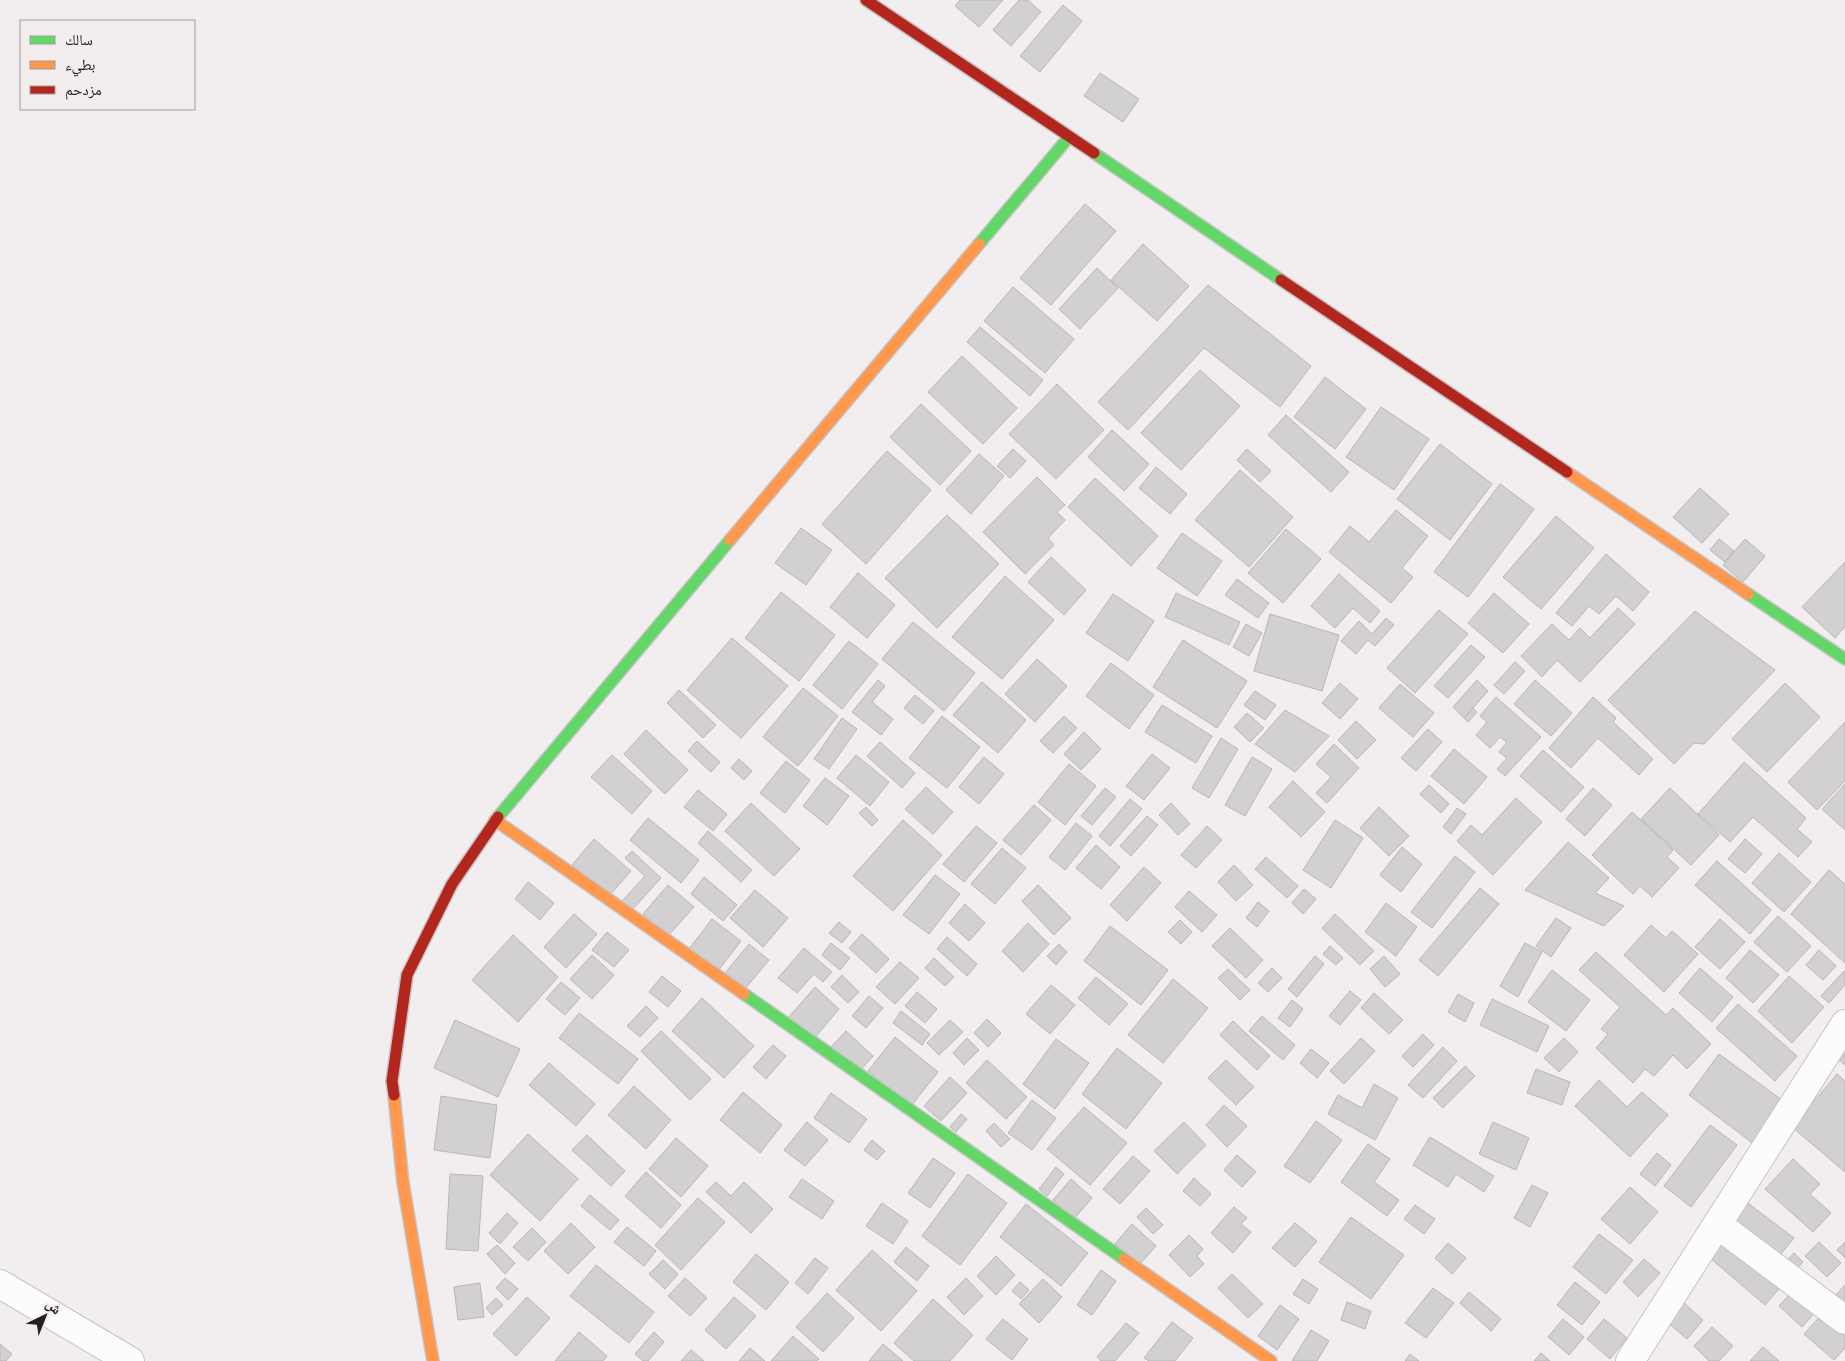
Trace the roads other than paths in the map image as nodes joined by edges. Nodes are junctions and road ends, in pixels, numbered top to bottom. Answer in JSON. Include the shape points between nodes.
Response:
{"nodes":[{"id":1,"x":866,"y":0,"type":"edge"},
{"id":2,"x":1069,"y":137,"type":"junction"},
{"id":3,"x":1845,"y":659,"type":"edge"},
{"id":4,"x":495,"y":820,"type":"junction"},
{"id":5,"x":1845,"y":1024,"type":"edge"},
{"id":6,"x":1717,"y":1224,"type":"junction"},
{"id":7,"x":0,"y":1284,"type":"edge"},
{"id":8,"x":1845,"y":1320,"type":"edge"},
{"id":9,"x":130,"y":1361,"type":"edge"},
{"id":10,"x":433,"y":1361,"type":"edge"},
{"id":11,"x":1270,"y":1361,"type":"edge"},
{"id":12,"x":1630,"y":1361,"type":"edge"}],
"edges":[{"from":1,"to":2,"type":"street"},
{"from":2,"to":3,"type":"street"},
{"from":2,"to":4,"type":"street"},
{"from":4,"to":10,"type":"street","via":[[452,884],[407,975],[392,1082],[404,1183]]},
{"from":4,"to":11,"type":"street"},
{"from":5,"to":6,"type":"street"},
{"from":6,"to":8,"type":"street"},
{"from":6,"to":12,"type":"street"},
{"from":7,"to":9,"type":"street"}]}
